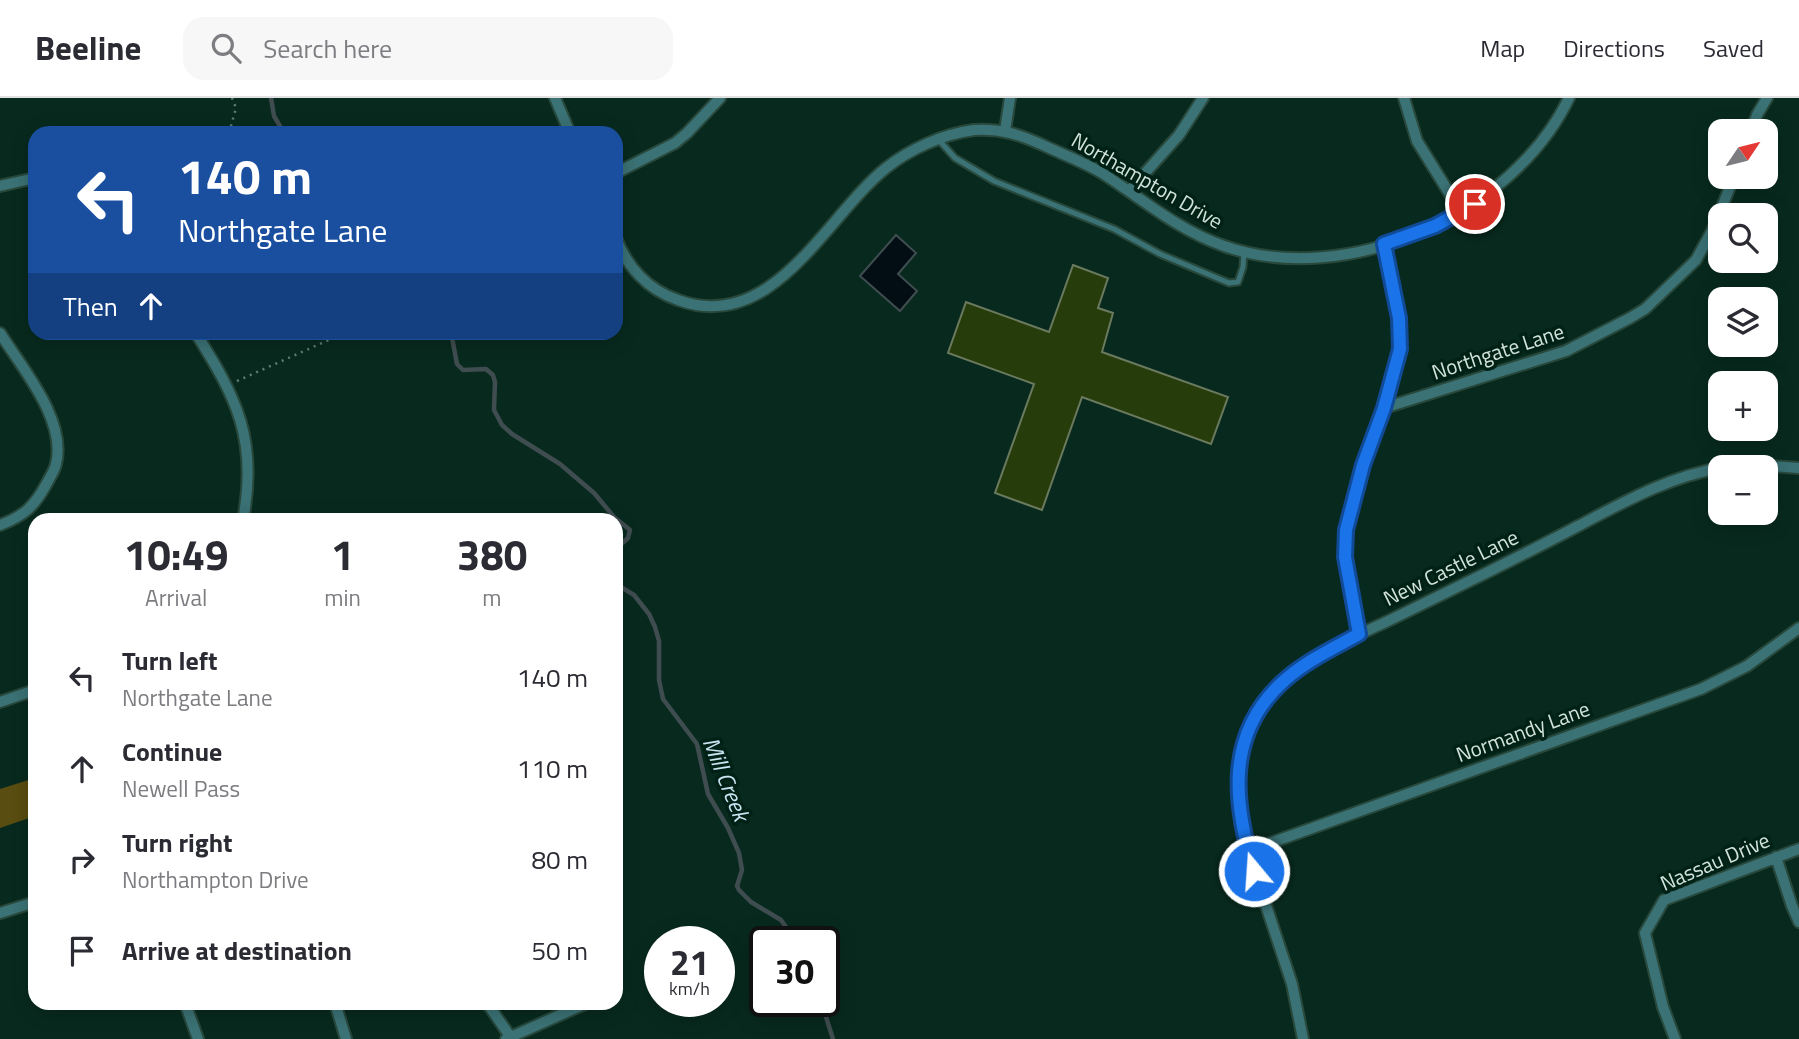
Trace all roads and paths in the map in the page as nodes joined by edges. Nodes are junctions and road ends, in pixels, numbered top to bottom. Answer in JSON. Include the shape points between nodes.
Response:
{"nodes":[{"id":1,"x":232,"y":98,"type":"edge"},
{"id":2,"x":555,"y":98,"type":"edge"},
{"id":3,"x":720,"y":98,"type":"edge"},
{"id":4,"x":1010,"y":98,"type":"edge"},
{"id":5,"x":1203,"y":98,"type":"edge"},
{"id":6,"x":1404,"y":98,"type":"edge"},
{"id":7,"x":1569,"y":98,"type":"edge"},
{"id":8,"x":1768,"y":98,"type":"edge"},
{"id":9,"x":1756,"y":119,"type":"edge"},
{"id":10,"x":231,"y":126,"type":"edge"},
{"id":11,"x":567,"y":126,"type":"edge"},
{"id":12,"x":1005,"y":131,"type":"junction"},
{"id":13,"x":938,"y":139,"type":"junction"},
{"id":14,"x":623,"y":169,"type":"edge"},
{"id":15,"x":28,"y":180,"type":"edge"},
{"id":16,"x":0,"y":186,"type":"edge"},
{"id":17,"x":1729,"y":189,"type":"edge"},
{"id":18,"x":1129,"y":191,"type":"junction"},
{"id":19,"x":1461,"y":212,"type":"junction"},
{"id":20,"x":1384,"y":244,"type":"junction"},
{"id":21,"x":1244,"y":252,"type":"junction"},
{"id":22,"x":623,"y":255,"type":"edge"},
{"id":23,"x":0,"y":333,"type":"edge"},
{"id":24,"x":200,"y":340,"type":"edge"},
{"id":25,"x":330,"y":340,"type":"edge"},
{"id":26,"x":227,"y":386,"type":"junction"},
{"id":27,"x":1384,"y":408,"type":"junction"},
{"id":28,"x":1778,"y":467,"type":"edge"},
{"id":29,"x":1799,"y":468,"type":"edge"},
{"id":30,"x":1708,"y":471,"type":"edge"},
{"id":31,"x":244,"y":513,"type":"edge"},
{"id":32,"x":0,"y":525,"type":"edge"},
{"id":33,"x":1799,"y":628,"type":"edge"},
{"id":34,"x":1359,"y":634,"type":"junction"},
{"id":35,"x":28,"y":692,"type":"edge"},
{"id":36,"x":0,"y":702,"type":"edge"},
{"id":37,"x":1799,"y":849,"type":"edge"},
{"id":38,"x":1248,"y":851,"type":"junction"},
{"id":39,"x":1776,"y":857,"type":"junction"},
{"id":40,"x":28,"y":904,"type":"edge"},
{"id":41,"x":0,"y":914,"type":"edge"},
{"id":42,"x":1798,"y":918,"type":"edge"},
{"id":43,"x":188,"y":1010,"type":"edge"},
{"id":44,"x":337,"y":1010,"type":"edge"},
{"id":45,"x":491,"y":1010,"type":"edge"},
{"id":46,"x":571,"y":1010,"type":"edge"},
{"id":47,"x":509,"y":1038,"type":"edge"},
{"id":48,"x":198,"y":1039,"type":"edge"},
{"id":49,"x":346,"y":1039,"type":"edge"},
{"id":50,"x":1303,"y":1039,"type":"edge"},
{"id":51,"x":1675,"y":1039,"type":"edge"}],
"edges":[{"from":1,"to":10,"type":"path","via":[[236,108]]},
{"from":2,"to":11,"type":"street"},
{"from":3,"to":14,"type":"street","via":[[675,143]]},
{"from":4,"to":12,"type":"street"},
{"from":5,"to":18,"type":"street","via":[[1179,135]]},
{"from":6,"to":19,"type":"street","via":[[1417,141]]},
{"from":7,"to":19,"type":"street","name":"Northampton Drive","via":[[1527,158],[1494,190]]},
{"from":8,"to":9,"type":"street"},
{"from":12,"to":13,"type":"street","name":"Northampton Drive","via":[[975,130]]},
{"from":12,"to":18,"type":"street","name":"Northampton Drive","via":[[1062,153]]},
{"from":13,"to":21,"type":"lane","via":[[955,158],[994,181],[1114,229],[1229,283],[1238,282]]},
{"from":13,"to":22,"type":"street","name":"Northampton Drive","via":[[885,169],[781,278],[745,300],[704,306],[665,296],[648,285]]},
{"from":15,"to":16,"type":"street"},
{"from":17,"to":27,"type":"street","name":"Northgate Lane","via":[[1696,260],[1630,318],[1566,351]]},
{"from":18,"to":21,"type":"street","name":"Northampton Drive","via":[[1204,238]]},
{"from":19,"to":20,"type":"street","name":"Northampton Drive"},
{"from":20,"to":21,"type":"street","name":"Northampton Drive","via":[[1306,257]]},
{"from":20,"to":27,"type":"street","via":[[1401,333]]},
{"from":23,"to":32,"type":"street","via":[[48,408],[58,438],[56,464],[40,497],[22,516]]},
{"from":24,"to":26,"type":"street"},
{"from":25,"to":26,"type":"path"},
{"from":26,"to":31,"type":"street","via":[[248,453]]},
{"from":27,"to":34,"type":"street","via":[[1346,530],[1345,557]]},
{"from":28,"to":29,"type":"street"},
{"from":30,"to":34,"type":"street","name":"New Castle Lane","via":[[1650,489]]},
{"from":33,"to":38,"type":"street","name":"Normandy Lane","via":[[1747,666],[1701,689]]},
{"from":34,"to":38,"type":"street","name":"New Castle Lane","via":[[1285,680],[1249,728],[1237,785]]},
{"from":35,"to":36,"type":"street"},
{"from":37,"to":39,"type":"street","name":"Nassau Drive"},
{"from":38,"to":50,"type":"street","name":"New Castle Lane","via":[[1292,984]]},
{"from":39,"to":42,"type":"street"},
{"from":39,"to":51,"type":"street","name":"Nassau Drive","via":[[1664,900],[1645,933]]},
{"from":40,"to":41,"type":"street"},
{"from":43,"to":48,"type":"street"},
{"from":44,"to":49,"type":"street"},
{"from":45,"to":47,"type":"street"},
{"from":46,"to":47,"type":"street"}]}
